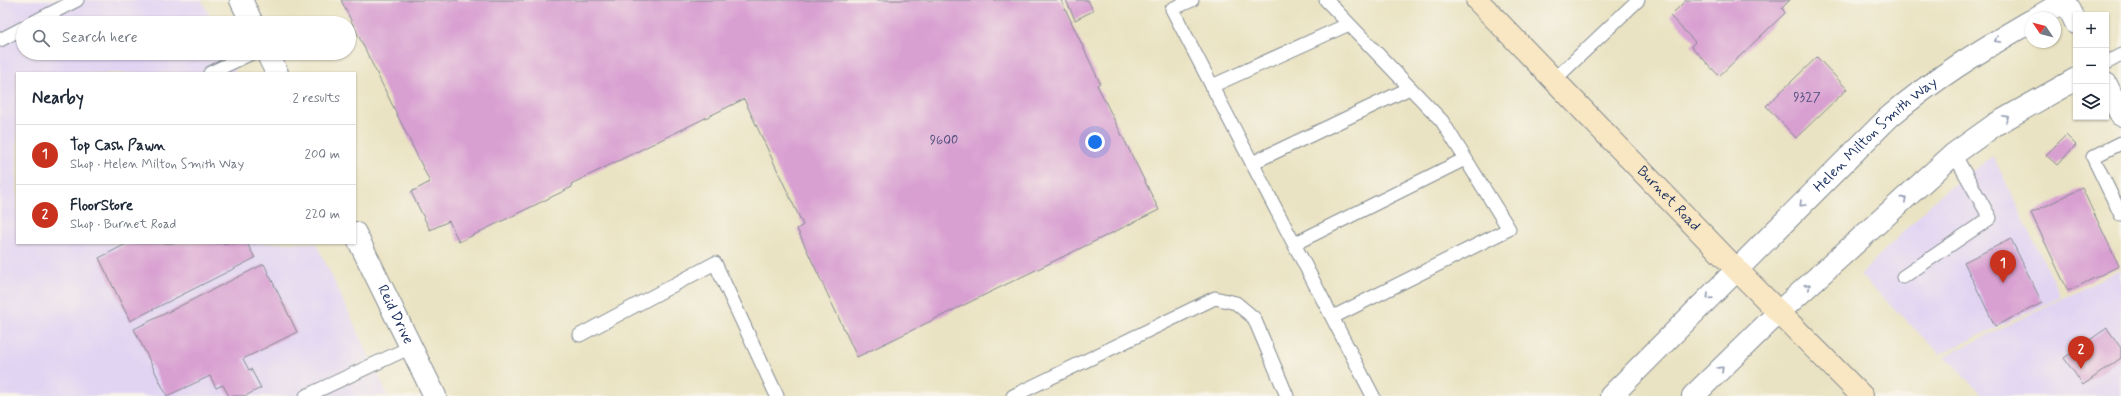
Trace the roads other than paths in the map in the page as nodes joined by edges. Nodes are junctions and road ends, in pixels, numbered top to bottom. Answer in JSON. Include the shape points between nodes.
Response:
{"nodes":[{"id":1,"x":77,"y":0,"type":"edge"},
{"id":2,"x":241,"y":0,"type":"edge"},
{"id":3,"x":1192,"y":0,"type":"edge"},
{"id":4,"x":1326,"y":0,"type":"edge"},
{"id":5,"x":1477,"y":0,"type":"edge"},
{"id":6,"x":1638,"y":0,"type":"edge"},
{"id":7,"x":2066,"y":0,"type":"edge"},
{"id":8,"x":2046,"y":12,"type":"edge"},
{"id":9,"x":46,"y":16,"type":"edge"},
{"id":10,"x":249,"y":16,"type":"edge"},
{"id":11,"x":2073,"y":16,"type":"edge"},
{"id":12,"x":1349,"y":24,"type":"junction"},
{"id":13,"x":2025,"y":24,"type":"edge"},
{"id":14,"x":16,"y":32,"type":"edge"},
{"id":15,"x":0,"y":40,"type":"edge"},
{"id":16,"x":2121,"y":55,"type":"edge"},
{"id":17,"x":237,"y":60,"type":"edge"},
{"id":18,"x":270,"y":60,"type":"edge"},
{"id":19,"x":2109,"y":61,"type":"edge"},
{"id":20,"x":212,"y":72,"type":"edge"},
{"id":21,"x":276,"y":72,"type":"edge"},
{"id":22,"x":1554,"y":80,"type":"junction"},
{"id":23,"x":2073,"y":81,"type":"edge"},
{"id":24,"x":1212,"y":86,"type":"junction"},
{"id":25,"x":1410,"y":88,"type":"junction"},
{"id":26,"x":2109,"y":90,"type":"edge"},
{"id":27,"x":2121,"y":115,"type":"edge"},
{"id":28,"x":2121,"y":143,"type":"edge"},
{"id":29,"x":1954,"y":154,"type":"junction"},
{"id":30,"x":1465,"y":159,"type":"junction"},
{"id":31,"x":1252,"y":163,"type":"junction"},
{"id":32,"x":2121,"y":215,"type":"edge"},
{"id":33,"x":356,"y":235,"type":"edge"},
{"id":34,"x":1294,"y":244,"type":"junction"},
{"id":35,"x":1737,"y":270,"type":"junction"},
{"id":36,"x":1902,"y":277,"type":"dead end"},
{"id":37,"x":1779,"y":312,"type":"junction"},
{"id":38,"x":1333,"y":317,"type":"junction"},
{"id":39,"x":580,"y":335,"type":"dead end"},
{"id":40,"x":410,"y":347,"type":"junction"},
{"id":41,"x":306,"y":396,"type":"edge"},
{"id":42,"x":435,"y":396,"type":"edge"},
{"id":43,"x":777,"y":396,"type":"edge"},
{"id":44,"x":1013,"y":396,"type":"edge"},
{"id":45,"x":1287,"y":396,"type":"edge"},
{"id":46,"x":1373,"y":396,"type":"edge"},
{"id":47,"x":1611,"y":396,"type":"edge"},
{"id":48,"x":1693,"y":396,"type":"edge"},
{"id":49,"x":1862,"y":396,"type":"edge"}],
"edges":[{"from":1,"to":9,"type":"lane"},
{"from":2,"to":10,"type":"street"},
{"from":3,"to":24,"type":"lane","via":[[1172,9]]},
{"from":4,"to":12,"type":"lane"},
{"from":5,"to":22,"type":"main road","name":"Burnet Road"},
{"from":6,"to":22,"type":"lane"},
{"from":7,"to":8,"type":"street"},
{"from":7,"to":11,"type":"street"},
{"from":12,"to":24,"type":"lane"},
{"from":12,"to":25,"type":"lane"},
{"from":13,"to":35,"type":"street","name":"Helen Milton Smith Way","one_way":true,"via":[[1974,54],[1918,93],[1888,118]]},
{"from":14,"to":15,"type":"lane"},
{"from":16,"to":19,"type":"lane"},
{"from":17,"to":20,"type":"lane"},
{"from":18,"to":21,"type":"street"},
{"from":22,"to":35,"type":"main road","name":"Burnet Road"},
{"from":29,"to":23,"type":"street","one_way":true,"via":[[1996,124]]},
{"from":24,"to":31,"type":"lane"},
{"from":25,"to":30,"type":"lane","via":[[1442,121]]},
{"from":25,"to":31,"type":"lane"},
{"from":26,"to":27,"type":"street"},
{"from":28,"to":32,"type":"lane","via":[[2093,157]]},
{"from":29,"to":36,"type":"lane","via":[[1990,218]]},
{"from":37,"to":29,"type":"street","one_way":true},
{"from":30,"to":34,"type":"lane"},
{"from":30,"to":38,"type":"lane","via":[[1509,229]]},
{"from":31,"to":34,"type":"lane"},
{"from":33,"to":40,"type":"street","name":"Reid Drive"},
{"from":34,"to":38,"type":"lane"},
{"from":35,"to":37,"type":"main road","name":"Burnet Road"},
{"from":35,"to":47,"type":"street","name":"Helen Milton Smith Way","one_way":true},
{"from":48,"to":37,"type":"street","one_way":true},
{"from":37,"to":49,"type":"main road","name":"Burnet Road"},
{"from":38,"to":46,"type":"lane"},
{"from":39,"to":43,"type":"lane","via":[[715,263]]},
{"from":40,"to":41,"type":"lane"},
{"from":40,"to":42,"type":"street","name":"Reid Drive"},
{"from":44,"to":45,"type":"lane","via":[[1215,298],[1236,303],[1254,318]]}]}
